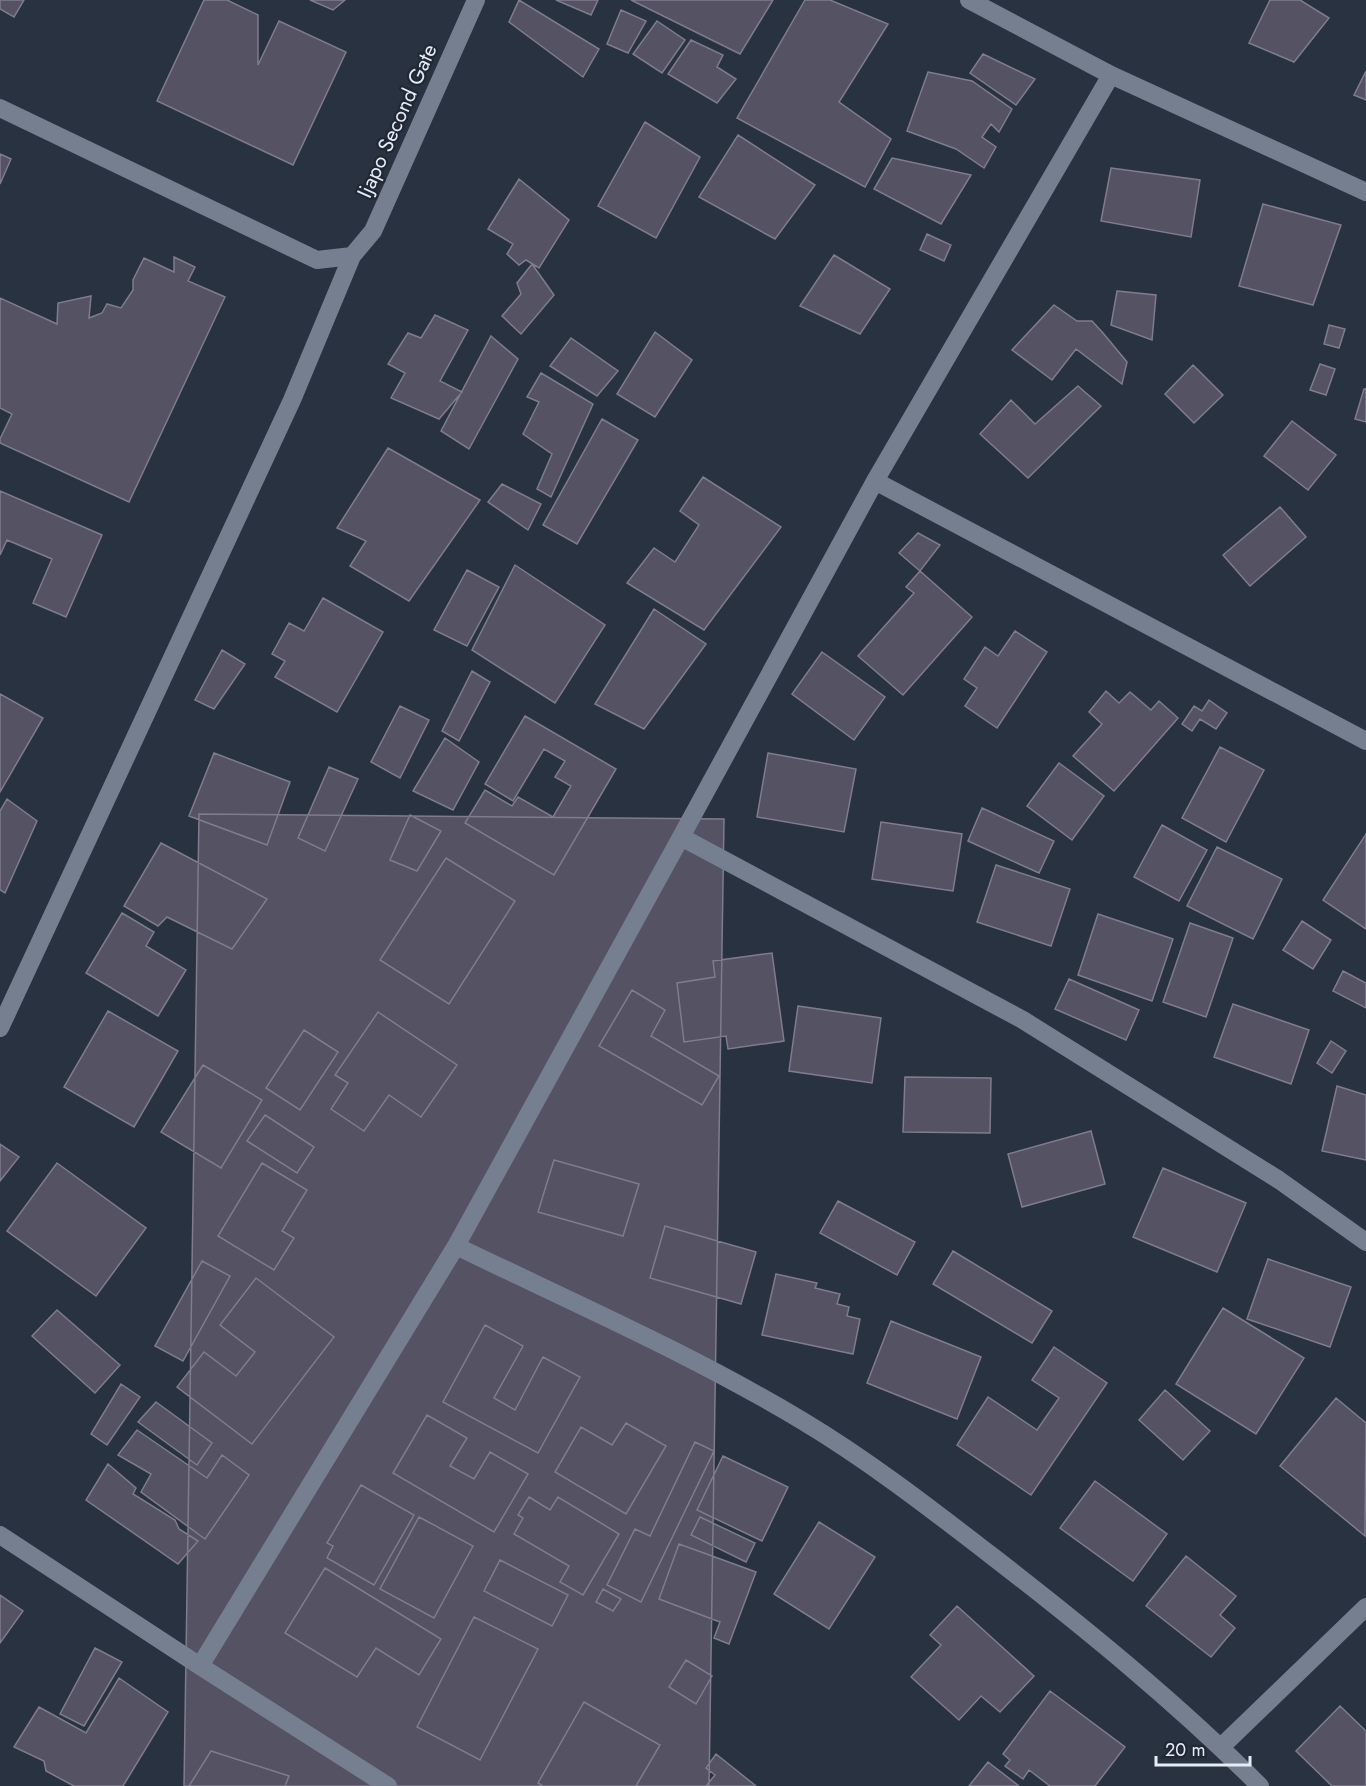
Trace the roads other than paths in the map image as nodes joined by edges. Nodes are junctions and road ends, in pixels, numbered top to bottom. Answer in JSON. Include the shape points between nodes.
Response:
{"nodes":[{"id":1,"x":476,"y":0,"type":"edge"},
{"id":2,"x":969,"y":0,"type":"edge"},
{"id":3,"x":1111,"y":75,"type":"junction"},
{"id":4,"x":0,"y":108,"type":"edge"},
{"id":5,"x":1366,"y":192,"type":"edge"},
{"id":6,"x":352,"y":256,"type":"junction"},
{"id":7,"x":875,"y":481,"type":"junction"},
{"id":8,"x":1366,"y":741,"type":"edge"},
{"id":9,"x":681,"y":837,"type":"junction"},
{"id":10,"x":0,"y":1028,"type":"edge"},
{"id":11,"x":1366,"y":1242,"type":"edge"},
{"id":12,"x":456,"y":1246,"type":"junction"},
{"id":13,"x":0,"y":1535,"type":"edge"},
{"id":14,"x":1366,"y":1607,"type":"edge"},
{"id":15,"x":200,"y":1666,"type":"junction"},
{"id":16,"x":1221,"y":1747,"type":"junction"},
{"id":17,"x":388,"y":1786,"type":"edge"},
{"id":18,"x":1260,"y":1786,"type":"edge"}],
"edges":[{"from":1,"to":6,"type":"street","name":"Ijapo Second Gate","via":[[373,231]]},
{"from":2,"to":3,"type":"street"},
{"from":3,"to":5,"type":"street"},
{"from":3,"to":7,"type":"street"},
{"from":4,"to":6,"type":"street","via":[[317,260]]},
{"from":6,"to":10,"type":"street","name":"Ijapo Second Gate","via":[[292,400]]},
{"from":7,"to":8,"type":"street"},
{"from":7,"to":9,"type":"street"},
{"from":9,"to":11,"type":"street","via":[[1023,1020],[1279,1180]]},
{"from":9,"to":12,"type":"street"},
{"from":12,"to":15,"type":"street"},
{"from":12,"to":16,"type":"street","via":[[666,1347],[802,1420],[914,1496],[1064,1611]]},
{"from":13,"to":15,"type":"street"},
{"from":14,"to":16,"type":"street"},
{"from":15,"to":17,"type":"street"},
{"from":16,"to":18,"type":"street"}]}
